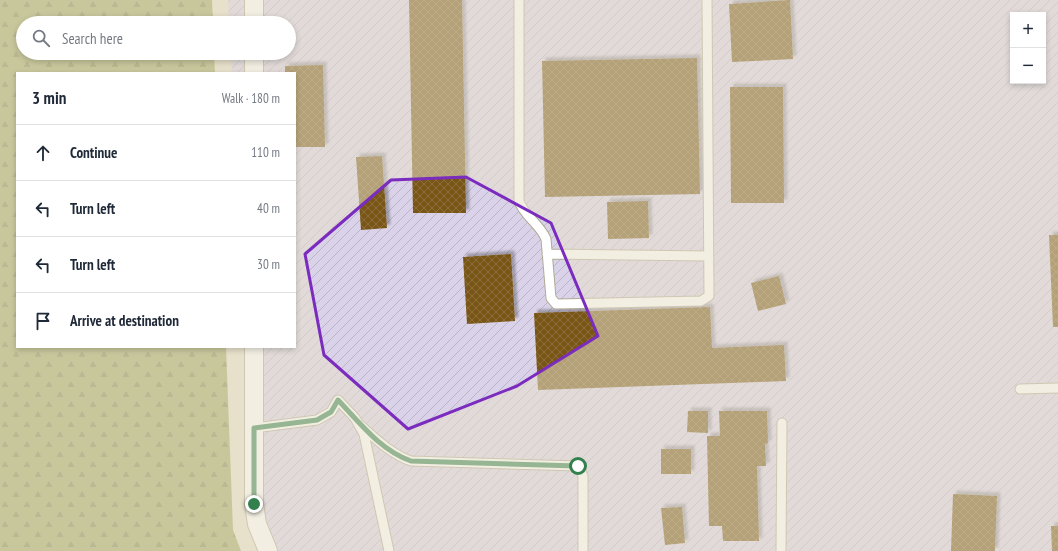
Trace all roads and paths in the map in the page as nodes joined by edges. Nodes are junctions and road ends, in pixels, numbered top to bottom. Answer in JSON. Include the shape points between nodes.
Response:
{"nodes":[{"id":1,"x":254,"y":0,"type":"edge"},
{"id":2,"x":519,"y":0,"type":"edge"},
{"id":3,"x":707,"y":0,"type":"edge"},
{"id":4,"x":254,"y":16,"type":"edge"},
{"id":5,"x":254,"y":60,"type":"edge"},
{"id":6,"x":254,"y":72,"type":"edge"},
{"id":7,"x":547,"y":254,"type":"junction"},
{"id":8,"x":708,"y":256,"type":"junction"},
{"id":9,"x":254,"y":348,"type":"edge"},
{"id":10,"x":1058,"y":388,"type":"edge"},
{"id":11,"x":1020,"y":389,"type":"dead end"},
{"id":12,"x":782,"y":423,"type":"dead end"},
{"id":13,"x":360,"y":425,"type":"junction"},
{"id":14,"x":254,"y":428,"type":"junction"},
{"id":15,"x":268,"y":551,"type":"edge"},
{"id":16,"x":389,"y":551,"type":"edge"},
{"id":17,"x":583,"y":551,"type":"edge"},
{"id":18,"x":781,"y":551,"type":"edge"}],
"edges":[{"from":1,"to":4,"type":"street"},
{"from":2,"to":7,"type":"lane","via":[[519,202],[543,233]]},
{"from":3,"to":8,"type":"lane"},
{"from":5,"to":6,"type":"street"},
{"from":7,"to":8,"type":"lane"},
{"from":7,"to":8,"type":"lane","via":[[551,298],[556,304],[705,300],[709,296]]},
{"from":9,"to":14,"type":"street"},
{"from":10,"to":11,"type":"lane"},
{"from":12,"to":18,"type":"lane"},
{"from":13,"to":14,"type":"lane","via":[[338,400],[331,412],[317,420]]},
{"from":13,"to":16,"type":"lane"},
{"from":13,"to":17,"type":"lane","via":[[389,450],[411,461],[578,466],[583,476]]},
{"from":14,"to":15,"type":"street","via":[[254,504],[257,524]]}]}
